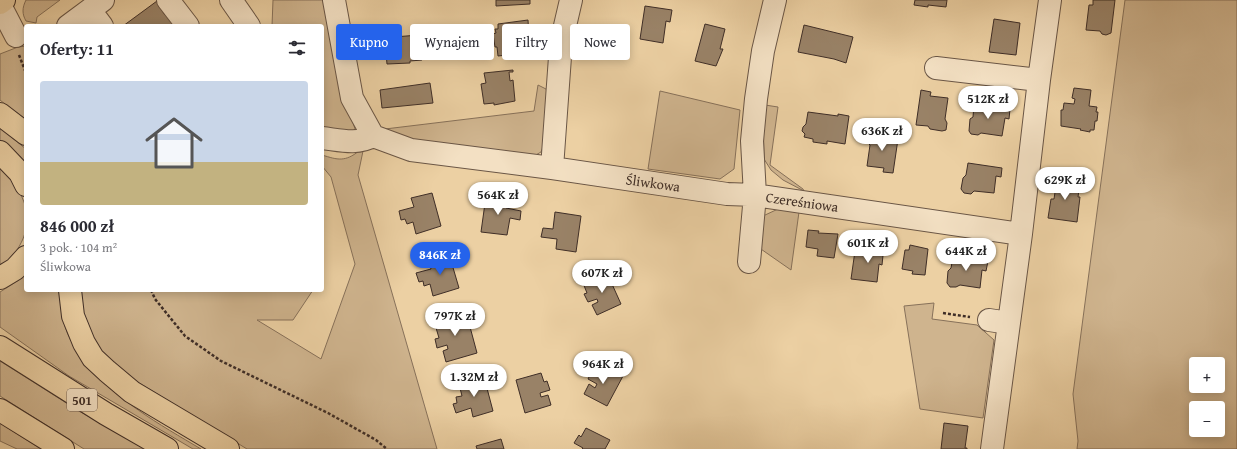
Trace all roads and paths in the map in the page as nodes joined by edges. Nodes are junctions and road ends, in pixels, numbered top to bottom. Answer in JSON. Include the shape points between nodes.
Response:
{"nodes":[{"id":1,"x":4,"y":0,"type":"edge"},
{"id":2,"x":168,"y":0,"type":"edge"},
{"id":3,"x":231,"y":0,"type":"edge"},
{"id":4,"x":334,"y":0,"type":"edge"},
{"id":5,"x":775,"y":0,"type":"edge"},
{"id":6,"x":1050,"y":0,"type":"edge"},
{"id":7,"x":571,"y":1,"type":"edge"},
{"id":8,"x":0,"y":4,"type":"edge"},
{"id":9,"x":98,"y":12,"type":"edge"},
{"id":10,"x":72,"y":24,"type":"edge"},
{"id":11,"x":186,"y":24,"type":"edge"},
{"id":12,"x":247,"y":24,"type":"edge"},
{"id":13,"x":14,"y":39,"type":"edge"},
{"id":14,"x":936,"y":68,"type":"dead end"},
{"id":15,"x":1039,"y":80,"type":"junction"},
{"id":16,"x":0,"y":114,"type":"edge"},
{"id":17,"x":24,"y":132,"type":"edge"},
{"id":18,"x":373,"y":136,"type":"junction"},
{"id":19,"x":324,"y":138,"type":"edge"},
{"id":20,"x":0,"y":152,"type":"edge"},
{"id":21,"x":552,"y":168,"type":"junction"},
{"id":22,"x":24,"y":181,"type":"edge"},
{"id":23,"x":755,"y":195,"type":"junction"},
{"id":24,"x":1021,"y":234,"type":"junction"},
{"id":25,"x":24,"y":259,"type":"edge"},
{"id":26,"x":750,"y":262,"type":"dead end"},
{"id":27,"x":0,"y":278,"type":"edge"},
{"id":28,"x":70,"y":292,"type":"edge"},
{"id":29,"x":153,"y":292,"type":"edge"},
{"id":30,"x":943,"y":313,"type":"dead end"},
{"id":31,"x":999,"y":322,"type":"junction"},
{"id":32,"x":0,"y":347,"type":"edge"},
{"id":33,"x":0,"y":410,"type":"edge"},
{"id":34,"x":64,"y":449,"type":"edge"},
{"id":35,"x":167,"y":449,"type":"edge"},
{"id":36,"x":228,"y":449,"type":"edge"},
{"id":37,"x":387,"y":449,"type":"edge"},
{"id":38,"x":992,"y":449,"type":"edge"}],
"edges":[{"from":1,"to":8,"type":"main road"},
{"from":2,"to":11,"type":"street"},
{"from":3,"to":12,"type":"street"},
{"from":4,"to":18,"type":"street","via":[[352,98]]},
{"from":5,"to":23,"type":"street","name":"Czereśniowa","via":[[763,51],[756,99],[752,141]]},
{"from":6,"to":15,"type":"street"},
{"from":7,"to":21,"type":"street","via":[[561,43]]},
{"from":8,"to":13,"type":"street"},
{"from":9,"to":10,"type":"street"},
{"from":14,"to":15,"type":"street"},
{"from":15,"to":24,"type":"street"},
{"from":16,"to":17,"type":"main road"},
{"from":18,"to":19,"type":"street","via":[[358,142]]},
{"from":18,"to":21,"type":"street","name":"Śliwkowa","via":[[411,150]]},
{"from":20,"to":22,"type":"main road","via":[[20,173]]},
{"from":21,"to":23,"type":"street","name":"Śliwkowa","via":[[727,194]]},
{"from":23,"to":24,"type":"street","name":"Czereśniowa"},
{"from":23,"to":26,"type":"street"},
{"from":24,"to":31,"type":"street"},
{"from":25,"to":27,"type":"main road","via":[[15,269]]},
{"from":28,"to":36,"type":"main road","via":[[73,316],[93,358],[132,392]]},
{"from":29,"to":37,"type":"path","via":[[155,299],[185,336],[215,357],[328,413]]},
{"from":30,"to":31,"type":"path"},
{"from":31,"to":38,"type":"street"},
{"from":32,"to":35,"type":"main road","number":"501"},
{"from":33,"to":34,"type":"main road"}]}
